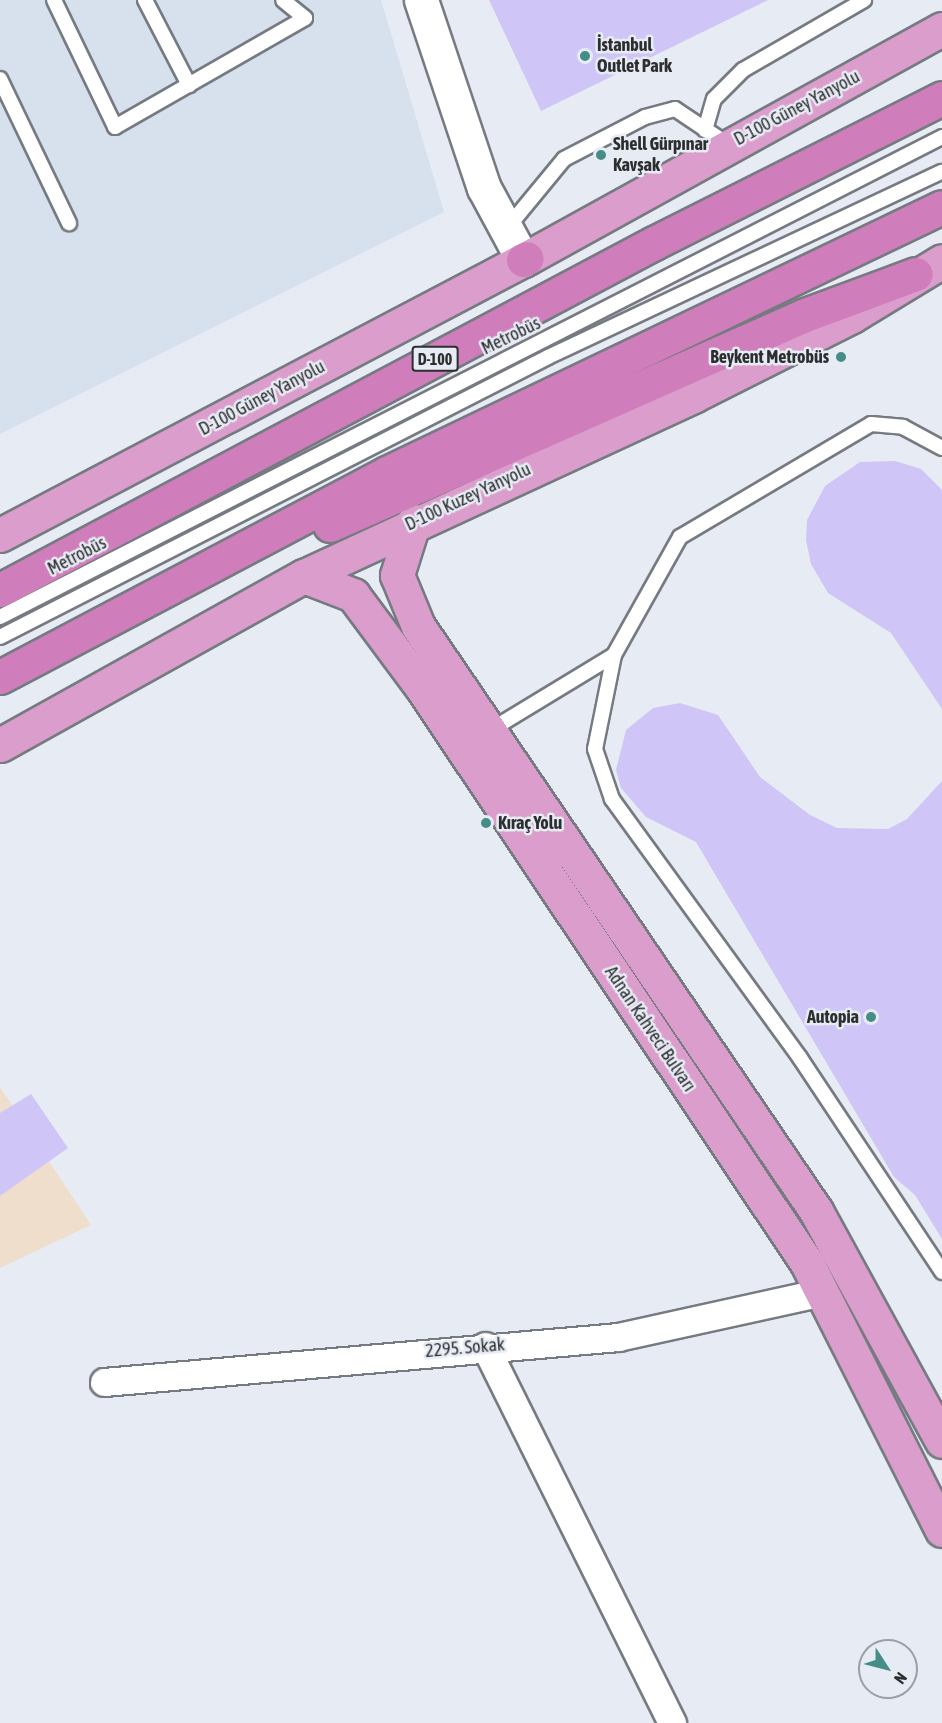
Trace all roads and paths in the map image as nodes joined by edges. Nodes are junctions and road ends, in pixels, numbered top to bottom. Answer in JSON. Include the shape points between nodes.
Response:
{"nodes":[{"id":1,"x":54,"y":0,"type":"edge"},
{"id":2,"x":145,"y":0,"type":"edge"},
{"id":3,"x":283,"y":0,"type":"edge"},
{"id":4,"x":421,"y":0,"type":"edge"},
{"id":5,"x":436,"y":0,"type":"edge"},
{"id":6,"x":864,"y":0,"type":"edge"},
{"id":7,"x":942,"y":29,"type":"edge"},
{"id":8,"x":942,"y":74,"type":"edge"},
{"id":9,"x":0,"y":79,"type":"edge"},
{"id":10,"x":189,"y":85,"type":"junction"},
{"id":11,"x":942,"y":98,"type":"edge"},
{"id":12,"x":872,"y":133,"type":"junction"},
{"id":13,"x":717,"y":137,"type":"junction"},
{"id":14,"x":942,"y":137,"type":"edge"},
{"id":15,"x":942,"y":172,"type":"edge"},
{"id":16,"x":942,"y":207,"type":"edge"},
{"id":17,"x":69,"y":223,"type":"dead end"},
{"id":18,"x":508,"y":227,"type":"junction"},
{"id":19,"x":525,"y":259,"type":"junction"},
{"id":20,"x":929,"y":268,"type":"edge"},
{"id":21,"x":942,"y":448,"type":"edge"},
{"id":22,"x":414,"y":521,"type":"junction"},
{"id":23,"x":0,"y":535,"type":"edge"},
{"id":24,"x":215,"y":564,"type":"junction"},
{"id":25,"x":303,"y":576,"type":"junction"},
{"id":26,"x":0,"y":590,"type":"edge"},
{"id":27,"x":0,"y":617,"type":"edge"},
{"id":28,"x":0,"y":637,"type":"edge"},
{"id":29,"x":614,"y":655,"type":"junction"},
{"id":30,"x":0,"y":677,"type":"edge"},
{"id":31,"x":487,"y":732,"type":"junction"},
{"id":32,"x":0,"y":745,"type":"edge"},
{"id":33,"x":942,"y":1272,"type":"edge"},
{"id":34,"x":856,"y":1278,"type":"junction"},
{"id":35,"x":823,"y":1292,"type":"junction"},
{"id":36,"x":485,"y":1346,"type":"junction"},
{"id":37,"x":104,"y":1382,"type":"dead end"},
{"id":38,"x":942,"y":1441,"type":"edge"},
{"id":39,"x":942,"y":1530,"type":"edge"},
{"id":40,"x":672,"y":1723,"type":"edge"}],
"edges":[{"from":1,"to":10,"type":"lane","via":[[115,127]]},
{"from":2,"to":10,"type":"lane"},
{"from":3,"to":10,"type":"lane","via":[[305,18]]},
{"from":4,"to":18,"type":"main road","via":[[484,188]]},
{"from":5,"to":18,"type":"main road"},
{"from":6,"to":13,"type":"lane","via":[[743,70],[714,99]]},
{"from":7,"to":13,"type":"main road","name":"D-100 Güney Yanyolu"},
{"from":8,"to":12,"type":"highway"},
{"from":9,"to":17,"type":"lane"},
{"from":11,"to":12,"type":"highway","number":"D-100"},
{"from":12,"to":26,"type":"highway","number":"D-100"},
{"from":13,"to":18,"type":"lane","via":[[675,109],[645,117],[564,159]]},
{"from":13,"to":19,"type":"main road","name":"D-100 Güney Yanyolu"},
{"from":14,"to":27,"type":"lane","name":"Metrobüs"},
{"from":15,"to":28,"type":"lane","name":"Metrobüs","via":[[538,362]]},
{"from":16,"to":24,"type":"highway","via":[[387,473]]},
{"from":18,"to":19,"type":"main road"},
{"from":19,"to":23,"type":"main road","name":"D-100 Güney Yanyolu"},
{"from":20,"to":22,"type":"main road","name":"D-100 Kuzey Yanyolu","via":[[852,316],[693,396]]},
{"from":20,"to":24,"type":"highway","via":[[805,315],[351,516]]},
{"from":21,"to":29,"type":"lane","via":[[903,427],[871,424],[680,537]]},
{"from":22,"to":25,"type":"main road","name":"D-100 Kuzey Yanyolu"},
{"from":22,"to":31,"type":"main road","name":"Adnan Kahveci Bulvarı","via":[[399,559],[403,596]]},
{"from":24,"to":30,"type":"highway"},
{"from":25,"to":32,"type":"main road","name":"D-100 Kuzey Yanyolu"},
{"from":25,"to":35,"type":"main road","name":"Adnan Kahveci Bulvarı","via":[[344,588],[373,618]]},
{"from":29,"to":31,"type":"lane"},
{"from":29,"to":33,"type":"lane","via":[[595,749],[612,799],[800,1058]]},
{"from":31,"to":34,"type":"main road","name":"Adnan Kahveci Bulvarı","via":[[816,1211]]},
{"from":34,"to":35,"type":"main road"},
{"from":34,"to":38,"type":"main road","name":"Adnan Kahveci Bulvarı"},
{"from":35,"to":36,"type":"street","name":"2295. Sokak","via":[[618,1337]]},
{"from":35,"to":39,"type":"main road","name":"Adnan Kahveci Bulvarı"},
{"from":36,"to":37,"type":"street","name":"2295. Sokak"},
{"from":36,"to":40,"type":"street"}]}
